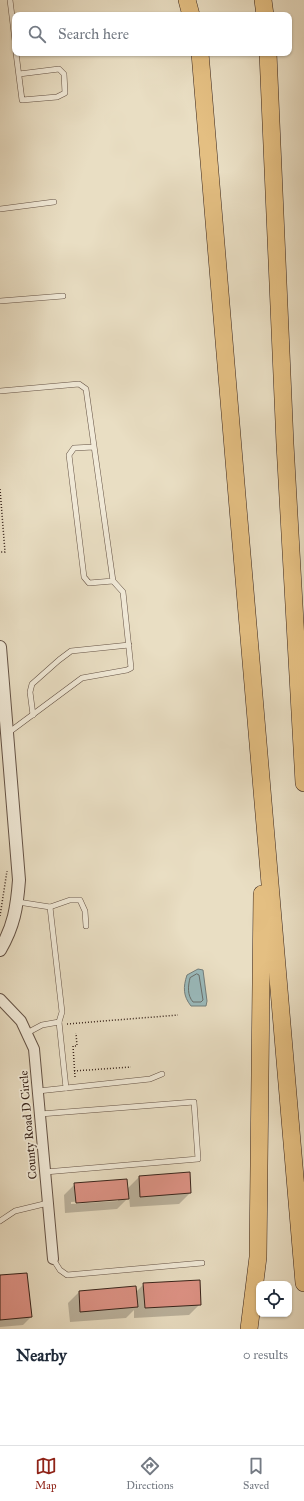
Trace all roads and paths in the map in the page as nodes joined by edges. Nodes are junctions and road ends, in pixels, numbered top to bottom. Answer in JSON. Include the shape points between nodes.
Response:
{"nodes":[{"id":1,"x":10,"y":0,"type":"edge"},
{"id":2,"x":187,"y":0,"type":"edge"},
{"id":3,"x":196,"y":0,"type":"edge"},
{"id":4,"x":263,"y":0,"type":"edge"},
{"id":5,"x":266,"y":0,"type":"edge"},
{"id":6,"x":13,"y":12,"type":"edge"},
{"id":7,"x":189,"y":12,"type":"edge"},
{"id":8,"x":197,"y":12,"type":"edge"},
{"id":9,"x":265,"y":12,"type":"edge"},
{"id":10,"x":266,"y":12,"type":"edge"},
{"id":11,"x":16,"y":56,"type":"edge"},
{"id":12,"x":200,"y":56,"type":"edge"},
{"id":13,"x":268,"y":56,"type":"edge"},
{"id":14,"x":19,"y":74,"type":"junction"},
{"id":15,"x":54,"y":202,"type":"dead end"},
{"id":16,"x":0,"y":209,"type":"edge"},
{"id":17,"x":63,"y":296,"type":"dead end"},
{"id":18,"x":0,"y":301,"type":"edge"},
{"id":19,"x":0,"y":391,"type":"edge"},
{"id":20,"x":94,"y":447,"type":"junction"},
{"id":21,"x":0,"y":489,"type":"edge"},
{"id":22,"x":0,"y":552,"type":"edge"},
{"id":23,"x":113,"y":580,"type":"junction"},
{"id":24,"x":293,"y":597,"type":"junction"},
{"id":25,"x":129,"y":645,"type":"junction"},
{"id":26,"x":0,"y":647,"type":"edge"},
{"id":27,"x":304,"y":702,"type":"edge"},
{"id":28,"x":33,"y":715,"type":"junction"},
{"id":29,"x":7,"y":734,"type":"junction"},
{"id":30,"x":304,"y":783,"type":"edge"},
{"id":31,"x":266,"y":846,"type":"junction"},
{"id":32,"x":7,"y":870,"type":"dead end"},
{"id":33,"x":18,"y":902,"type":"junction"},
{"id":34,"x":50,"y":907,"type":"junction"},
{"id":35,"x":0,"y":916,"type":"edge"},
{"id":36,"x":86,"y":926,"type":"dead end"},
{"id":37,"x":0,"y":950,"type":"edge"},
{"id":38,"x":0,"y":999,"type":"edge"},
{"id":39,"x":178,"y":1015,"type":"dead end"},
{"id":40,"x":59,"y":1023,"type":"junction"},
{"id":41,"x":27,"y":1033,"type":"junction"},
{"id":42,"x":76,"y":1033,"type":"dead end"},
{"id":43,"x":131,"y":1067,"type":"dead end"},
{"id":44,"x":74,"y":1071,"type":"junction"},
{"id":45,"x":162,"y":1074,"type":"dead end"},
{"id":46,"x":74,"y":1077,"type":"dead end"},
{"id":47,"x":66,"y":1088,"type":"junction"},
{"id":48,"x":38,"y":1091,"type":"junction"},
{"id":49,"x":40,"y":1114,"type":"junction"},
{"id":50,"x":45,"y":1172,"type":"junction"},
{"id":51,"x":48,"y":1203,"type":"junction"},
{"id":52,"x":0,"y":1221,"type":"edge"},
{"id":53,"x":53,"y":1260,"type":"joint"},
{"id":54,"x":202,"y":1263,"type":"dead end"},
{"id":55,"x":304,"y":1283,"type":"edge"},
{"id":56,"x":249,"y":1329,"type":"edge"}],
"edges":[{"from":1,"to":6,"type":"lane"},
{"from":2,"to":7,"type":"highway"},
{"from":3,"to":8,"type":"highway"},
{"from":4,"to":9,"type":"highway"},
{"from":5,"to":10,"type":"highway"},
{"from":11,"to":14,"type":"lane"},
{"from":12,"to":31,"type":"highway"},
{"from":13,"to":24,"type":"highway"},
{"from":14,"to":14,"type":"lane","via":[[22,100],[57,97],[65,93],[64,74],[59,69]]},
{"from":15,"to":16,"type":"lane"},
{"from":17,"to":18,"type":"lane"},
{"from":19,"to":20,"type":"lane","via":[[79,384],[86,389]]},
{"from":20,"to":23,"type":"lane"},
{"from":20,"to":23,"type":"lane","via":[[74,448],[69,455],[84,577],[89,583]]},
{"from":21,"to":22,"type":"path","via":[[5,552]]},
{"from":23,"to":25,"type":"lane","via":[[123,592]]},
{"from":24,"to":27,"type":"highway"},
{"from":24,"to":30,"type":"highway"},
{"from":25,"to":28,"type":"lane","via":[[131,668],[82,678]]},
{"from":25,"to":28,"type":"lane","via":[[71,651],[58,660],[32,684],[30,692]]},
{"from":26,"to":29,"type":"street"},
{"from":28,"to":29,"type":"lane"},
{"from":29,"to":33,"type":"street","via":[[19,880]]},
{"from":31,"to":55,"type":"highway"},
{"from":31,"to":56,"type":"highway","via":[[260,932],[258,1257]]},
{"from":32,"to":35,"type":"path"},
{"from":33,"to":34,"type":"lane"},
{"from":33,"to":37,"type":"street","via":[[8,936]]},
{"from":34,"to":36,"type":"lane","via":[[70,900],[80,900],[86,911]]},
{"from":34,"to":40,"type":"lane","via":[[62,1012]]},
{"from":38,"to":41,"type":"street","name":"County Road D Circle","via":[[22,1021]]},
{"from":39,"to":40,"type":"path"},
{"from":40,"to":41,"type":"lane","via":[[42,1026]]},
{"from":40,"to":47,"type":"lane"},
{"from":41,"to":48,"type":"street","name":"County Road D Circle","via":[[34,1049]]},
{"from":42,"to":44,"type":"path","via":[[77,1046],[73,1046]]},
{"from":43,"to":44,"type":"path"},
{"from":44,"to":46,"type":"path"},
{"from":45,"to":47,"type":"lane","via":[[150,1079]]},
{"from":47,"to":48,"type":"lane"},
{"from":48,"to":49,"type":"street","name":"County Road D Circle"},
{"from":49,"to":50,"type":"street","name":"County Road D Circle"},
{"from":49,"to":50,"type":"lane","via":[[194,1102],[198,1159]]},
{"from":50,"to":51,"type":"street","name":"County Road D Circle"},
{"from":51,"to":52,"type":"lane","via":[[15,1211]]},
{"from":51,"to":53,"type":"street","name":"County Road D Circle"},
{"from":53,"to":54,"type":"lane","via":[[67,1275]]}]}
